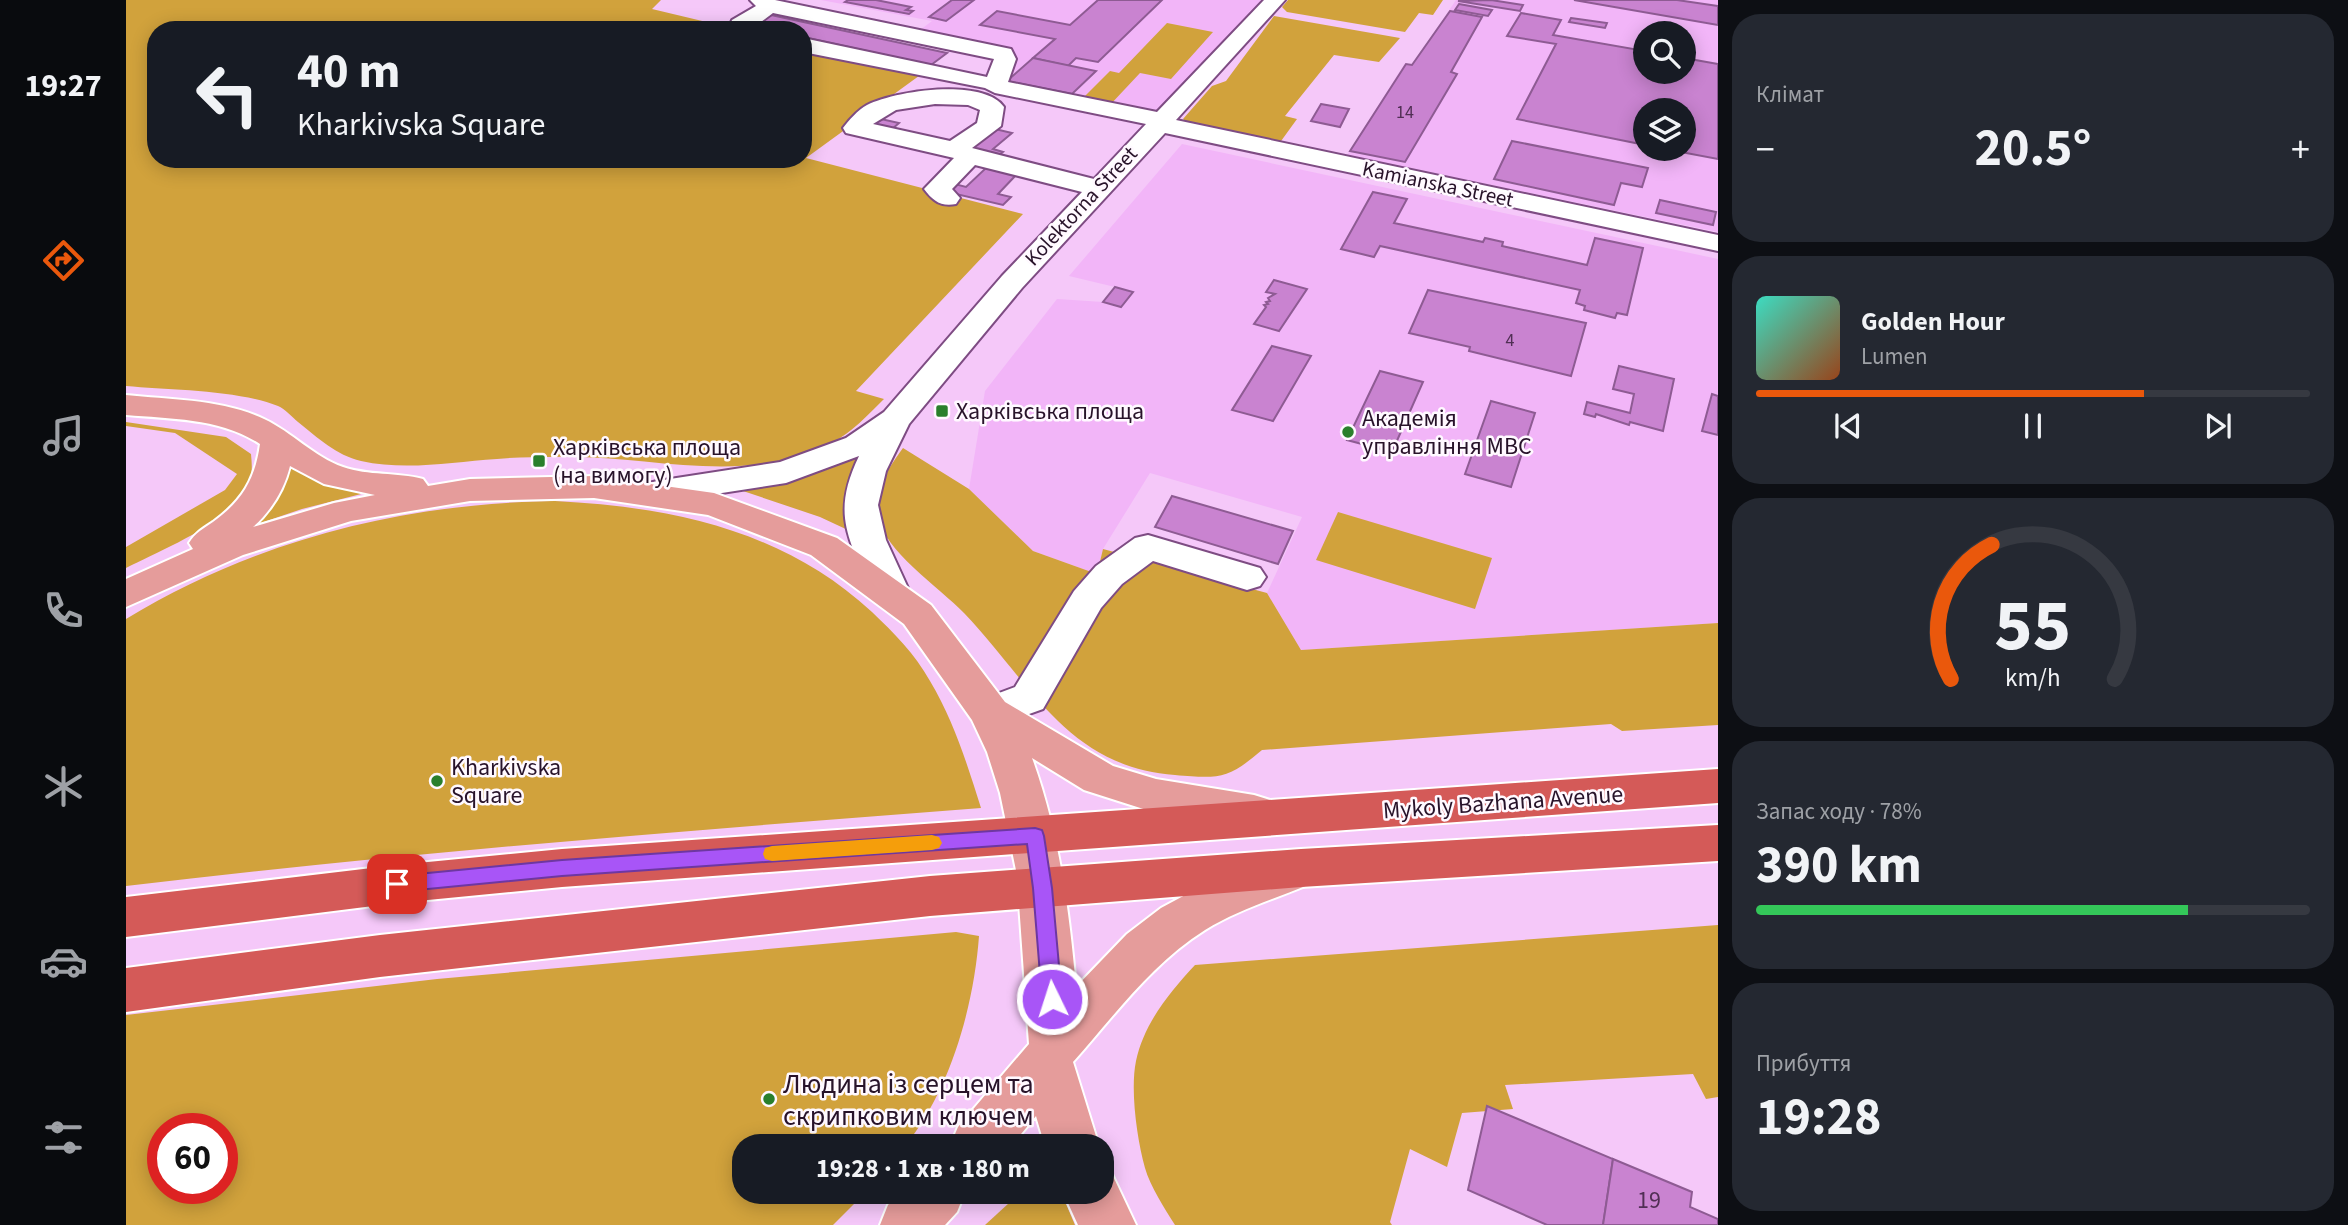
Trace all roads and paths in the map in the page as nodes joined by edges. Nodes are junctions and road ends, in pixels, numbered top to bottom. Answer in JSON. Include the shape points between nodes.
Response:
{"nodes":[{"id":1,"x":1275,"y":0,"type":"edge"},
{"id":2,"x":765,"y":3,"type":"edge"},
{"id":3,"x":745,"y":21,"type":"edge"},
{"id":4,"x":812,"y":47,"type":"edge"},
{"id":5,"x":995,"y":86,"type":"junction"},
{"id":6,"x":1160,"y":122,"type":"junction"},
{"id":7,"x":962,"y":153,"type":"junction"},
{"id":8,"x":1098,"y":188,"type":"junction"},
{"id":9,"x":947,"y":198,"type":"dead end"},
{"id":10,"x":1718,"y":243,"type":"edge"},
{"id":11,"x":126,"y":405,"type":"edge"},
{"id":12,"x":896,"y":419,"type":"junction"},
{"id":13,"x":277,"y":441,"type":"junction"},
{"id":14,"x":454,"y":492,"type":"junction"},
{"id":15,"x":657,"y":492,"type":"junction"},
{"id":16,"x":1247,"y":577,"type":"dead end"},
{"id":17,"x":140,"y":587,"type":"edge"},
{"id":18,"x":889,"y":588,"type":"junction"},
{"id":19,"x":990,"y":713,"type":"junction"},
{"id":20,"x":1718,"y":786,"type":"edge"},
{"id":21,"x":1287,"y":818,"type":"junction"},
{"id":22,"x":1035,"y":836,"type":"junction"},
{"id":23,"x":1718,"y":843,"type":"edge"},
{"id":24,"x":1301,"y":867,"type":"junction"},
{"id":25,"x":1043,"y":888,"type":"junction"},
{"id":26,"x":126,"y":917,"type":"edge"},
{"id":27,"x":126,"y":990,"type":"edge"},
{"id":28,"x":1051,"y":1054,"type":"junction"},
{"id":29,"x":987,"y":1134,"type":"edge"},
{"id":30,"x":1069,"y":1134,"type":"edge"},
{"id":31,"x":926,"y":1204,"type":"edge"},
{"id":32,"x":1097,"y":1204,"type":"edge"},
{"id":33,"x":908,"y":1225,"type":"edge"},
{"id":34,"x":1108,"y":1225,"type":"edge"}],
"edges":[{"from":1,"to":6,"type":"street","name":"Kolektorna Street"},
{"from":2,"to":3,"type":"street"},
{"from":2,"to":5,"type":"street","via":[[1003,54]]},
{"from":4,"to":5,"type":"street","name":"Kamianska Street"},
{"from":5,"to":6,"type":"street","name":"Kamianska Street"},
{"from":6,"to":8,"type":"street","name":"Kolektorna Street"},
{"from":6,"to":10,"type":"street","name":"Kamianska Street"},
{"from":7,"to":7,"type":"street","via":[[989,126],[993,113],[992,107],[972,98],[905,102],[875,111],[855,128]]},
{"from":7,"to":8,"type":"street"},
{"from":7,"to":9,"type":"street","via":[[937,189]]},
{"from":8,"to":12,"type":"street","name":"Kolektorna Street"},
{"from":11,"to":13,"type":"main road","via":[[223,417],[263,430]]},
{"from":12,"to":15,"type":"street","name":"Kolektorna Street","via":[[858,445],[786,472]]},
{"from":12,"to":18,"type":"street","name":"Kolektorna Street","via":[[867,470],[859,498],[870,548]]},
{"from":13,"to":14,"type":"main road","via":[[328,474]]},
{"from":13,"to":17,"type":"main road","via":[[271,482],[250,510]]},
{"from":14,"to":15,"type":"main road","via":[[520,485],[593,485]]},
{"from":14,"to":17,"type":"main road","via":[[307,520],[236,544]]},
{"from":15,"to":18,"type":"main road","via":[[742,513],[806,536],[853,561]]},
{"from":16,"to":19,"type":"street","via":[[1148,547],[1109,575],[1087,600],[1029,698]]},
{"from":18,"to":19,"type":"main road","via":[[933,631]]},
{"from":19,"to":21,"type":"main road","name":"Mykoly Bazhana Avenue","via":[[1099,778],[1156,796]]},
{"from":19,"to":22,"type":"main road","via":[[1018,777]]},
{"from":20,"to":21,"type":"highway","name":"Mykoly Bazhana Avenue"},
{"from":21,"to":22,"type":"highway","name":"Mykoly Bazhana Avenue"},
{"from":22,"to":25,"type":"main road"},
{"from":22,"to":26,"type":"highway","via":[[503,873]]},
{"from":23,"to":24,"type":"highway"},
{"from":24,"to":25,"type":"highway"},
{"from":24,"to":28,"type":"main road","via":[[1180,921],[1146,948]]},
{"from":25,"to":27,"type":"highway","via":[[380,956]]},
{"from":25,"to":28,"type":"main road"},
{"from":28,"to":29,"type":"main road"},
{"from":28,"to":30,"type":"main road"},
{"from":31,"to":33,"type":"main road"},
{"from":32,"to":34,"type":"main road"}]}
